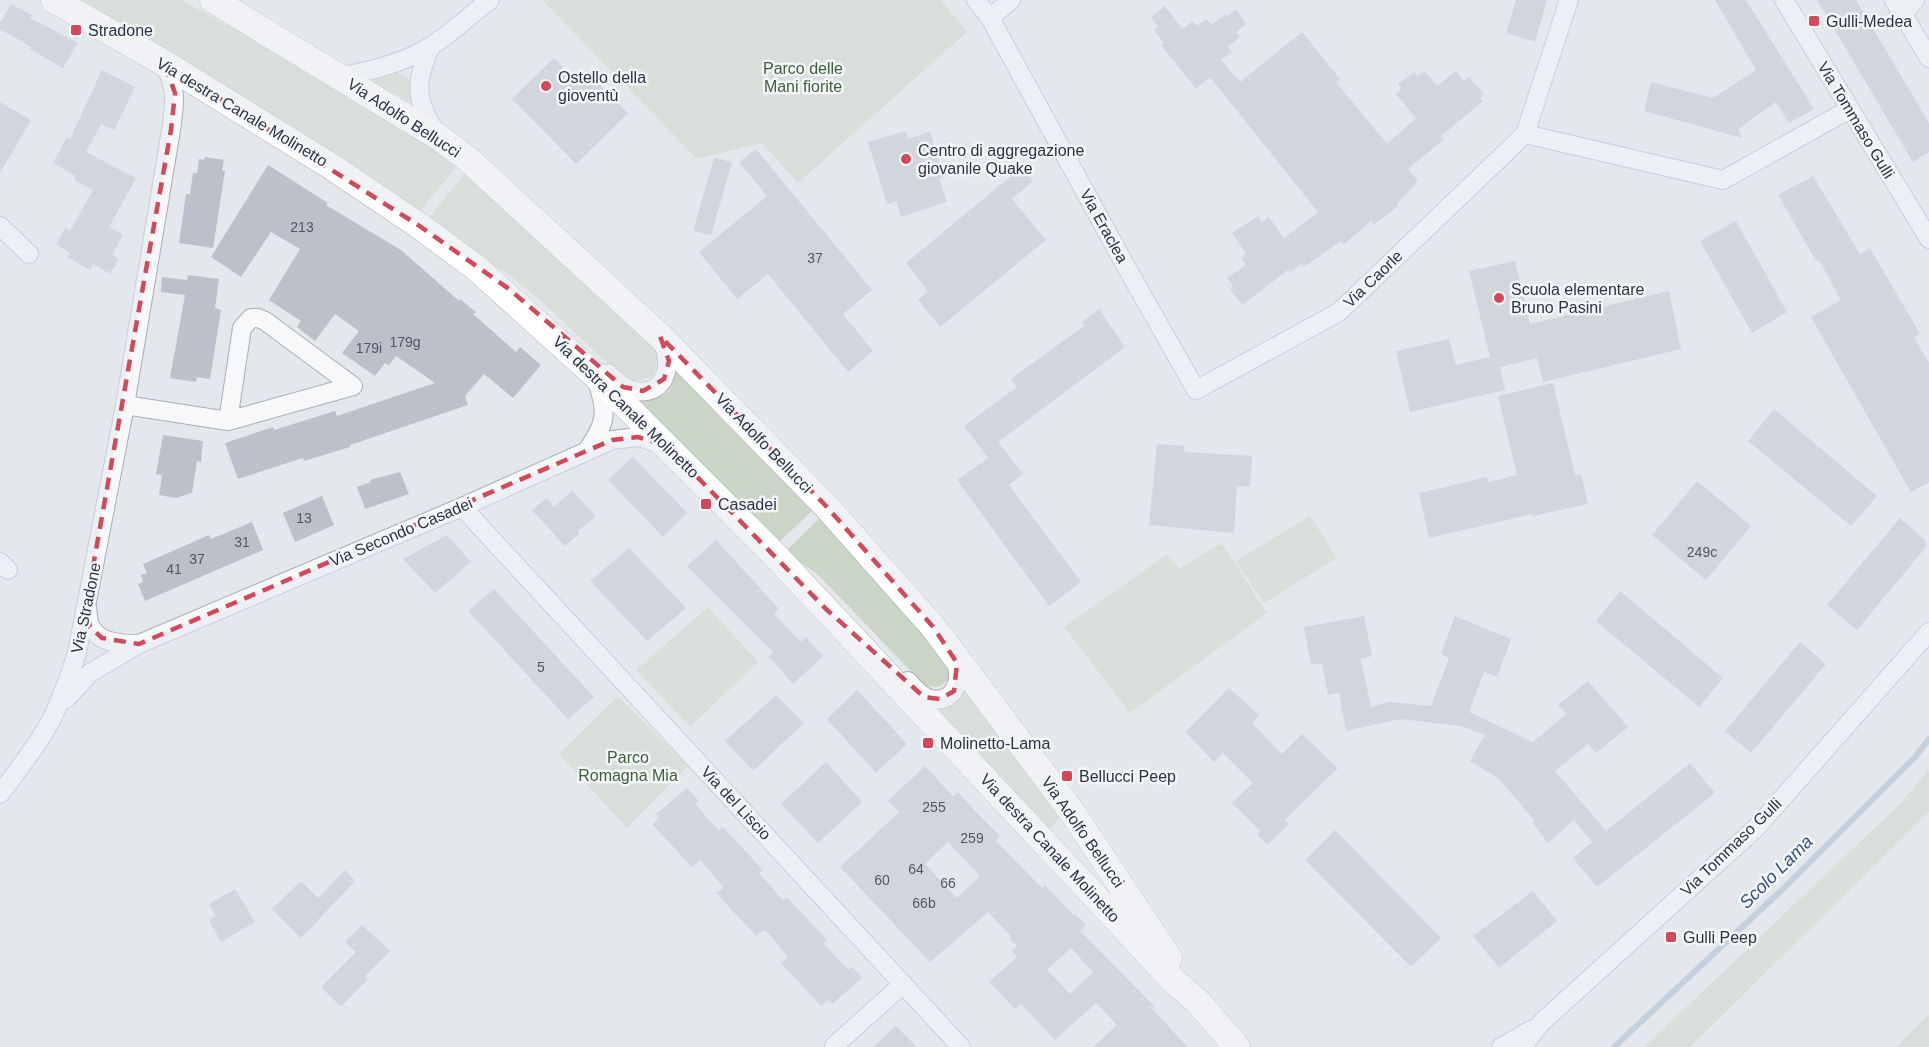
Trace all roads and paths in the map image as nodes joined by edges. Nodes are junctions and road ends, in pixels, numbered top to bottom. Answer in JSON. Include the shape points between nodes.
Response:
{"nodes":[{"id":1,"x":54,"y":0,"type":"edge"},
{"id":2,"x":213,"y":0,"type":"edge"},
{"id":3,"x":490,"y":0,"type":"edge"},
{"id":4,"x":976,"y":0,"type":"edge"},
{"id":5,"x":1011,"y":0,"type":"edge"},
{"id":6,"x":1569,"y":0,"type":"edge"},
{"id":7,"x":1784,"y":0,"type":"edge"},
{"id":8,"x":1916,"y":0,"type":"edge"},
{"id":9,"x":1898,"y":8,"type":"edge"},
{"id":10,"x":990,"y":18,"type":"junction"},
{"id":11,"x":431,"y":46,"type":"junction"},
{"id":12,"x":1929,"y":58,"type":"edge"},
{"id":13,"x":164,"y":63,"type":"junction"},
{"id":14,"x":339,"y":77,"type":"junction"},
{"id":15,"x":1850,"y":110,"type":"junction"},
{"id":16,"x":1525,"y":134,"type":"junction"},
{"id":17,"x":440,"y":138,"type":"junction"},
{"id":18,"x":1920,"y":211,"type":"edge"},
{"id":19,"x":0,"y":226,"type":"edge"},
{"id":20,"x":1928,"y":236,"type":"edge"},
{"id":21,"x":29,"y":254,"type":"dead end"},
{"id":22,"x":476,"y":267,"type":"junction"},
{"id":23,"x":660,"y":336,"type":"junction"},
{"id":24,"x":596,"y":375,"type":"junction"},
{"id":25,"x":1196,"y":390,"type":"joint"},
{"id":26,"x":125,"y":405,"type":"junction"},
{"id":27,"x":228,"y":421,"type":"junction"},
{"id":28,"x":667,"y":446,"type":"junction"},
{"id":29,"x":586,"y":452,"type":"junction"},
{"id":30,"x":462,"y":507,"type":"junction"},
{"id":31,"x":86,"y":606,"type":"junction"},
{"id":32,"x":826,"y":609,"type":"junction"},
{"id":33,"x":1929,"y":632,"type":"edge"},
{"id":34,"x":945,"y":640,"type":"junction"},
{"id":35,"x":139,"y":644,"type":"junction"},
{"id":36,"x":50,"y":723,"type":"junction"},
{"id":37,"x":0,"y":794,"type":"edge"},
{"id":38,"x":903,"y":984,"type":"junction"},
{"id":39,"x":1199,"y":1003,"type":"junction"},
{"id":40,"x":1542,"y":1022,"type":"junction"},
{"id":41,"x":834,"y":1046,"type":"edge"},
{"id":42,"x":961,"y":1047,"type":"edge"},
{"id":43,"x":1237,"y":1047,"type":"edge"},
{"id":44,"x":1501,"y":1047,"type":"edge"},
{"id":45,"x":1522,"y":1047,"type":"edge"}],
"edges":[{"from":1,"to":13,"type":"street","name":"Via destra Canale Molinetto"},
{"from":2,"to":14,"type":"street","name":"Via Adolfo Bellucci"},
{"from":3,"to":11,"type":"street"},
{"from":4,"to":10,"type":"street","name":"Via Eraclea"},
{"from":5,"to":10,"type":"street"},
{"from":6,"to":16,"type":"street","name":"Via Caorle"},
{"from":7,"to":15,"type":"street","name":"Via Tommaso Gulli"},
{"from":8,"to":9,"type":"street"},
{"from":9,"to":12,"type":"street"},
{"from":10,"to":25,"type":"street","name":"Via Eraclea"},
{"from":11,"to":14,"type":"street","via":[[393,63]]},
{"from":11,"to":17,"type":"street","via":[[420,73],[419,99]]},
{"from":13,"to":22,"type":"street","name":"Via destra Canale Molinetto","via":[[332,167]]},
{"from":13,"to":26,"type":"street","name":"Via Stradone","via":[[175,102]]},
{"from":14,"to":17,"type":"street","name":"Via Adolfo Bellucci"},
{"from":15,"to":16,"type":"street","via":[[1723,180]]},
{"from":15,"to":18,"type":"street","name":"Via Tommaso Gulli"},
{"from":16,"to":25,"type":"street","name":"Via Caorle","via":[[1339,312]]},
{"from":17,"to":23,"type":"street","name":"Via Adolfo Bellucci","via":[[469,160]]},
{"from":18,"to":20,"type":"street","name":"Via Tommaso Gulli"},
{"from":19,"to":21,"type":"street"},
{"from":22,"to":23,"type":"street","via":[[508,289],[623,387],[651,388],[664,379],[668,371],[667,352]]},
{"from":22,"to":24,"type":"street","name":"Via destra Canale Molinetto"},
{"from":23,"to":34,"type":"street","name":"Via Adolfo Bellucci","via":[[825,505]]},
{"from":24,"to":28,"type":"street","name":"Via destra Canale Molinetto"},
{"from":24,"to":29,"type":"street","via":[[604,402],[603,423]]},
{"from":26,"to":27,"type":"street"},
{"from":26,"to":31,"type":"street","name":"Via Stradone"},
{"from":27,"to":27,"type":"street","via":[[274,408],[353,386],[265,321],[251,318],[242,328]]},
{"from":28,"to":29,"type":"street","name":"Via Secondo Casadei","via":[[638,436],[612,440]]},
{"from":28,"to":32,"type":"street","name":"Via destra Canale Molinetto"},
{"from":29,"to":30,"type":"street","name":"Via Secondo Casadei"},
{"from":30,"to":35,"type":"street","name":"Via Secondo Casadei"},
{"from":30,"to":38,"type":"street","name":"Via del Liscio"},
{"from":31,"to":35,"type":"street","via":[[90,627],[102,638],[120,644]]},
{"from":31,"to":36,"type":"street","name":"Via Stradone","via":[[70,677]]},
{"from":32,"to":34,"type":"street","via":[[930,699],[946,697],[958,682],[957,663]]},
{"from":32,"to":39,"type":"street","name":"Via destra Canale Molinetto","via":[[1174,981]]},
{"from":33,"to":40,"type":"street","name":"Via Tommaso Gulli","via":[[1756,828]]},
{"from":34,"to":39,"type":"street","name":"Via Adolfo Bellucci","via":[[1072,812]]},
{"from":35,"to":36,"type":"street","name":"Via Secondo Casadei","via":[[90,673],[71,691]]},
{"from":36,"to":37,"type":"street","name":"Via Stradone"},
{"from":38,"to":41,"type":"street"},
{"from":38,"to":42,"type":"street","name":"Via del Liscio"},
{"from":39,"to":43,"type":"street","name":"Via destra Canale Molinetto"},
{"from":40,"to":44,"type":"street","name":"Via Tommaso Gulli"},
{"from":40,"to":45,"type":"street","name":"Via Tommaso Gulli"}]}
